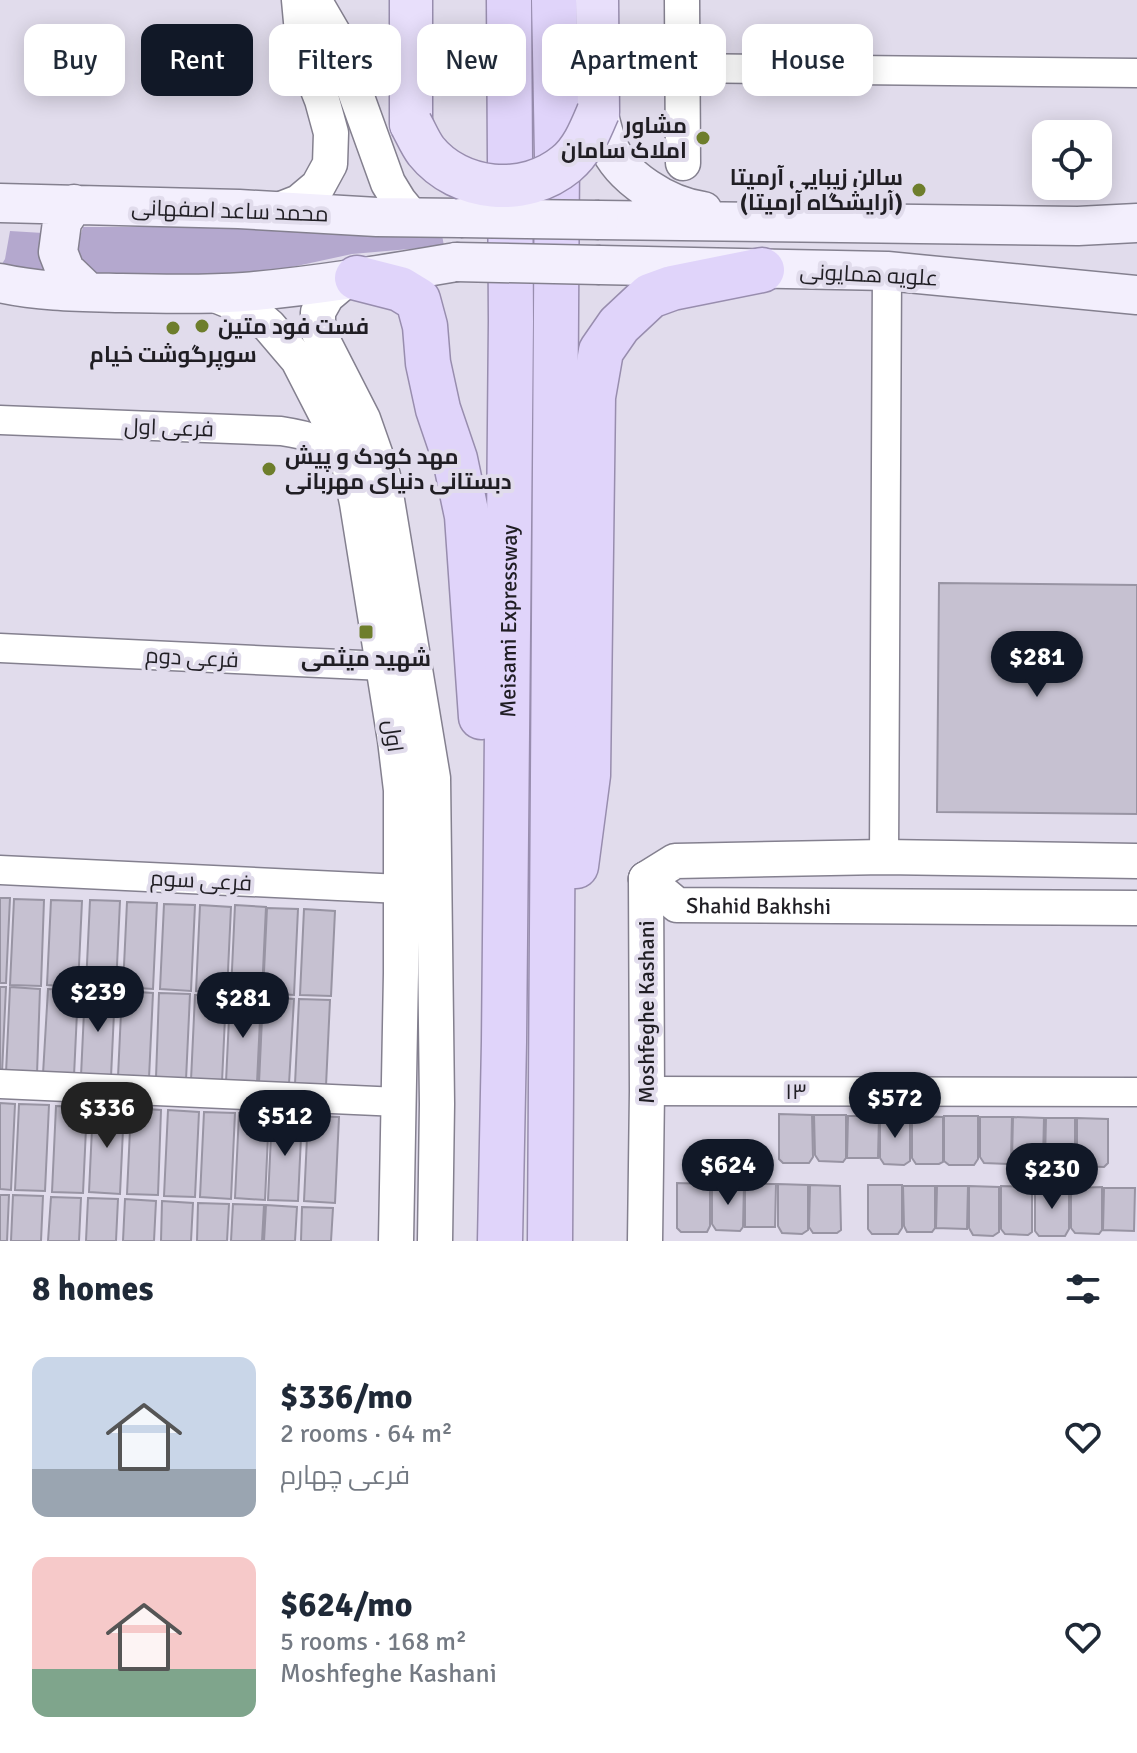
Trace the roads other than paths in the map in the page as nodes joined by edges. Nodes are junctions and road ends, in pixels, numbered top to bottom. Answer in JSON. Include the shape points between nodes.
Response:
{"nodes":[{"id":1,"x":299,"y":0,"type":"edge"},
{"id":2,"x":314,"y":0,"type":"edge"},
{"id":3,"x":411,"y":0,"type":"edge"},
{"id":4,"x":509,"y":0,"type":"edge"},
{"id":5,"x":554,"y":0,"type":"edge"},
{"id":6,"x":597,"y":0,"type":"edge"},
{"id":7,"x":682,"y":0,"type":"edge"},
{"id":8,"x":682,"y":24,"type":"edge"},
{"id":9,"x":726,"y":68,"type":"edge"},
{"id":10,"x":1137,"y":73,"type":"edge"},
{"id":11,"x":682,"y":96,"type":"edge"},
{"id":12,"x":598,"y":112,"type":"junction"},
{"id":13,"x":683,"y":163,"type":"dead end"},
{"id":14,"x":0,"y":203,"type":"edge"},
{"id":15,"x":74,"y":204,"type":"junction"},
{"id":16,"x":276,"y":211,"type":"junction"},
{"id":17,"x":413,"y":218,"type":"junction"},
{"id":18,"x":769,"y":222,"type":"junction"},
{"id":19,"x":1137,"y":223,"type":"edge"},
{"id":20,"x":762,"y":270,"type":"junction"},
{"id":21,"x":887,"y":271,"type":"junction"},
{"id":22,"x":352,"y":279,"type":"junction"},
{"id":23,"x":0,"y":283,"type":"edge"},
{"id":24,"x":88,"y":292,"type":"junction"},
{"id":25,"x":210,"y":293,"type":"junction"},
{"id":26,"x":1137,"y":295,"type":"edge"},
{"id":27,"x":310,"y":385,"type":"junction"},
{"id":28,"x":0,"y":420,"type":"edge"},
{"id":29,"x":281,"y":431,"type":"junction"},
{"id":30,"x":346,"y":459,"type":"junction"},
{"id":31,"x":0,"y":648,"type":"edge"},
{"id":32,"x":384,"y":666,"type":"junction"},
{"id":33,"x":884,"y":857,"type":"junction"},
{"id":34,"x":1137,"y":861,"type":"edge"},
{"id":35,"x":0,"y":870,"type":"edge"},
{"id":36,"x":646,"y":879,"type":"junction"},
{"id":37,"x":401,"y":889,"type":"junction"},
{"id":38,"x":1137,"y":908,"type":"edge"},
{"id":39,"x":504,"y":1042,"type":"junction"},
{"id":40,"x":552,"y":1043,"type":"junction"},
{"id":41,"x":0,"y":1084,"type":"edge"},
{"id":42,"x":647,"y":1091,"type":"junction"},
{"id":43,"x":1137,"y":1092,"type":"edge"},
{"id":44,"x":399,"y":1102,"type":"junction"},
{"id":45,"x":396,"y":1241,"type":"edge"},
{"id":46,"x":435,"y":1241,"type":"edge"},
{"id":47,"x":500,"y":1241,"type":"edge"},
{"id":48,"x":550,"y":1241,"type":"edge"},
{"id":49,"x":645,"y":1241,"type":"edge"}],
"edges":[{"from":1,"to":16,"type":"street","via":[[304,54],[331,133],[330,164],[318,186],[299,202]]},
{"from":2,"to":17,"type":"street","via":[[335,36],[388,183]]},
{"from":3,"to":12,"type":"main road","bridge":true,"via":[[411,124],[426,151],[449,172],[478,184],[509,187],[539,180],[566,164],[586,140]]},
{"from":4,"to":39,"type":"highway","name":"Meisami Expressway"},
{"from":5,"to":40,"type":"highway","name":"Meisami Expressway"},
{"from":6,"to":12,"type":"main road"},
{"from":7,"to":8,"type":"street"},
{"from":9,"to":10,"type":"street"},
{"from":11,"to":13,"type":"street"},
{"from":12,"to":18,"type":"main road","via":[[607,145],[624,170],[650,191],[691,209]]},
{"from":14,"to":15,"type":"main road","name":"محمد ساعد اصفهانی"},
{"from":15,"to":16,"type":"main road","name":"محمد ساعد اصفهانی"},
{"from":15,"to":24,"type":"main road","via":[[62,222],[58,252],[65,270]]},
{"from":16,"to":17,"type":"main road","name":"محمد ساعد اصفهانی"},
{"from":17,"to":18,"type":"main road","name":"محمد ساعد اصفهانی","bridge":true},
{"from":18,"to":19,"type":"main road"},
{"from":20,"to":21,"type":"main road","name":"علویه همایونی"},
{"from":20,"to":22,"type":"main road","name":"علویه همایونی","bridge":true,"via":[[456,262]]},
{"from":20,"to":40,"type":"highway","via":[[650,296],[601,351],[593,397],[588,775]]},
{"from":21,"to":26,"type":"main road","name":"علویه همایونی"},
{"from":21,"to":33,"type":"street"},
{"from":22,"to":25,"type":"main road"},
{"from":22,"to":39,"type":"highway","via":[[400,289],[418,300],[438,409],[467,516]]},
{"from":22,"to":46,"type":"street","name":"اول","via":[[327,296],[318,312],[318,331],[363,419],[383,476],[433,778]]},
{"from":23,"to":24,"type":"main road"},
{"from":24,"to":25,"type":"main road"},
{"from":25,"to":27,"type":"street","name":"اول","via":[[249,309],[269,326],[298,360]]},
{"from":27,"to":29,"type":"street","via":[[301,413]]},
{"from":27,"to":30,"type":"street","name":"اول"},
{"from":28,"to":29,"type":"street","name":"فرعی اول"},
{"from":29,"to":30,"type":"street","name":"فرعی اول","via":[[322,440]]},
{"from":30,"to":32,"type":"street","name":"اول"},
{"from":31,"to":32,"type":"street","name":"فرعی دوم"},
{"from":32,"to":37,"type":"street","name":"اول","via":[[401,790]]},
{"from":33,"to":34,"type":"street","name":"Shahid Bakhshi"},
{"from":33,"to":36,"type":"street","name":"Shahid Bakhshi","via":[[675,861]]},
{"from":35,"to":37,"type":"street","name":"فرعی سوم"},
{"from":36,"to":38,"type":"street","name":"Shahid Bakhshi","via":[[677,905]]},
{"from":36,"to":42,"type":"street","name":"Moshfeghe Kashani"},
{"from":37,"to":44,"type":"street","name":"اول"},
{"from":39,"to":47,"type":"highway","name":"Meisami Expressway"},
{"from":40,"to":48,"type":"highway","name":"Meisami Expressway"},
{"from":41,"to":44,"type":"street"},
{"from":42,"to":43,"type":"street","name":"۱۳"},
{"from":42,"to":49,"type":"street","name":"Moshfeghe Kashani"},
{"from":44,"to":45,"type":"street","name":"اول"}]}
